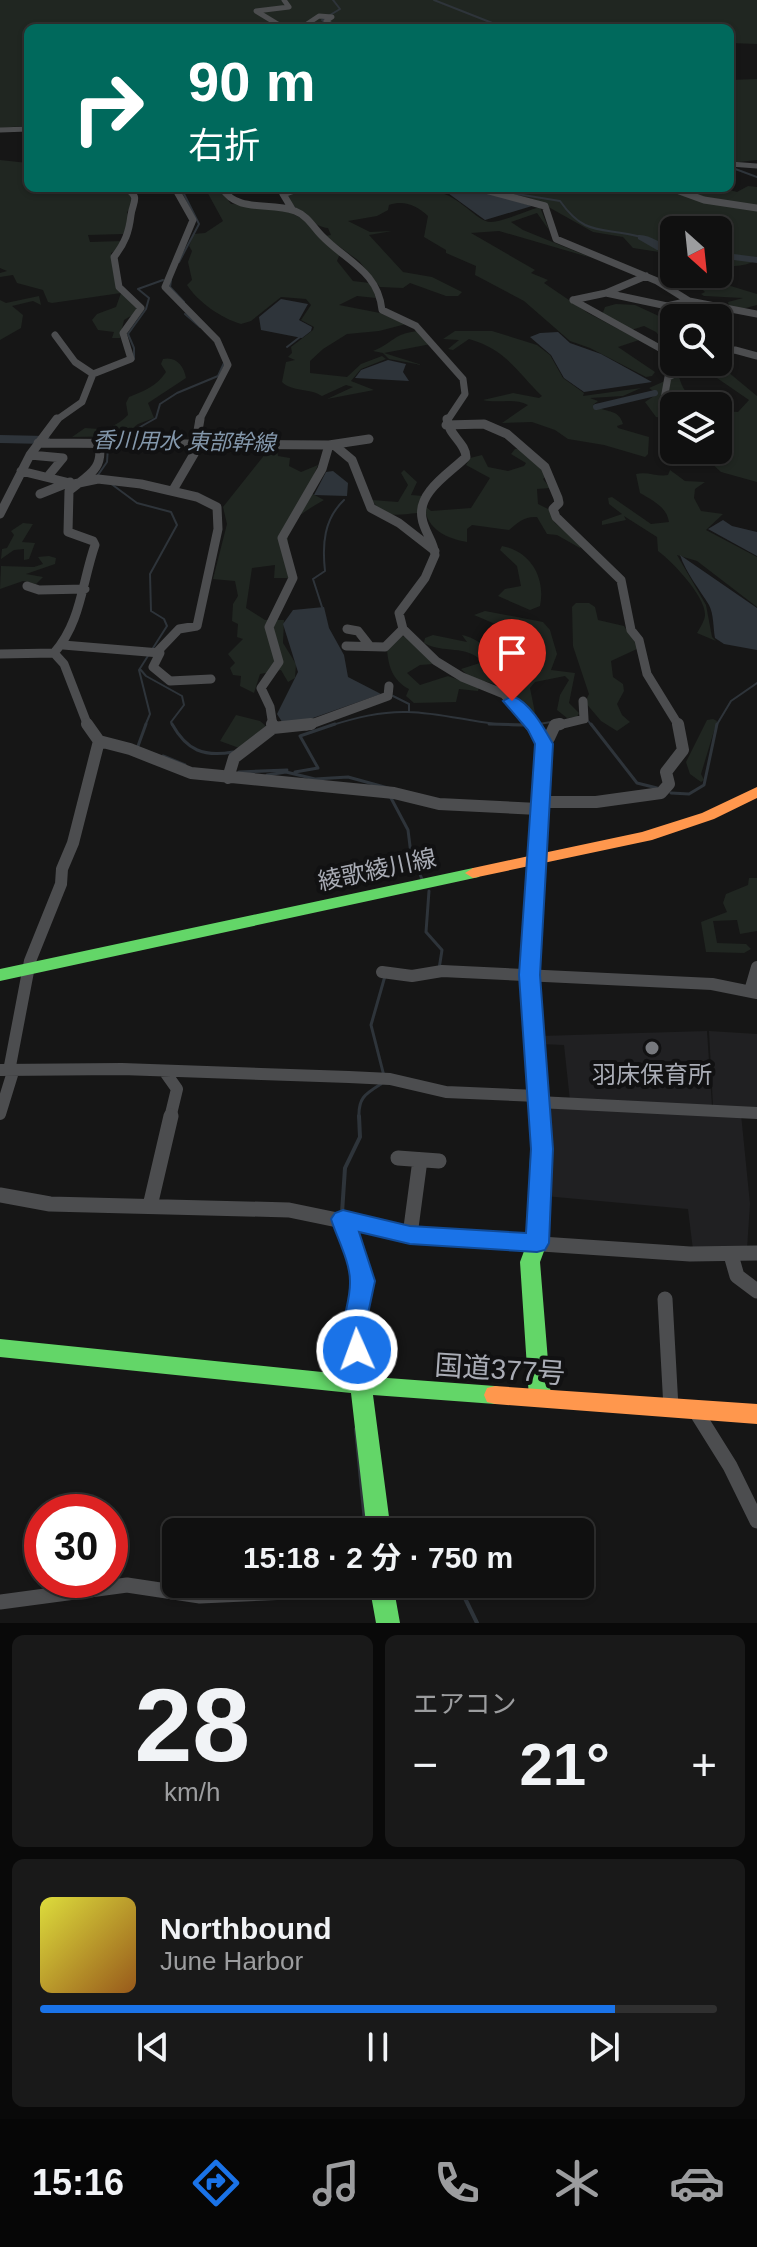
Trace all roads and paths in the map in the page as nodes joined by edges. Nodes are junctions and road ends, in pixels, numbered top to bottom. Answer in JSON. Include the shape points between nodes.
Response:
{"nodes":[{"id":1,"x":284,"y":0,"type":"edge"},
{"id":2,"x":277,"y":24,"type":"edge"},
{"id":3,"x":306,"y":24,"type":"edge"},
{"id":4,"x":330,"y":24,"type":"edge"},
{"id":5,"x":24,"y":129,"type":"edge"},
{"id":6,"x":0,"y":130,"type":"edge"},
{"id":7,"x":734,"y":164,"type":"edge"},
{"id":8,"x":757,"y":166,"type":"edge"},
{"id":9,"x":132,"y":192,"type":"edge"},
{"id":10,"x":177,"y":192,"type":"edge"},
{"id":11,"x":223,"y":192,"type":"edge"},
{"id":12,"x":289,"y":192,"type":"edge"},
{"id":13,"x":493,"y":192,"type":"edge"},
{"id":14,"x":682,"y":192,"type":"edge"},
{"id":15,"x":757,"y":208,"type":"edge"},
{"id":16,"x":292,"y":210,"type":"junction"},
{"id":17,"x":646,"y":276,"type":"junction"},
{"id":18,"x":606,"y":293,"type":"junction"},
{"id":19,"x":689,"y":301,"type":"junction"},
{"id":20,"x":757,"y":314,"type":"edge"},
{"id":21,"x":55,"y":335,"type":"dead end"},
{"id":22,"x":660,"y":348,"type":"edge"},
{"id":23,"x":732,"y":350,"type":"edge"},
{"id":24,"x":757,"y":356,"type":"edge"},
{"id":25,"x":93,"y":374,"type":"junction"},
{"id":26,"x":446,"y":425,"type":"junction"},
{"id":27,"x":369,"y":439,"type":"dead end"},
{"id":28,"x":40,"y":441,"type":"junction"},
{"id":29,"x":197,"y":442,"type":"junction"},
{"id":30,"x":99,"y":443,"type":"junction"},
{"id":31,"x":332,"y":445,"type":"junction"},
{"id":32,"x":30,"y":455,"type":"junction"},
{"id":33,"x":21,"y":471,"type":"junction"},
{"id":34,"x":49,"y":475,"type":"junction"},
{"id":35,"x":73,"y":483,"type":"junction"},
{"id":36,"x":173,"y":490,"type":"junction"},
{"id":37,"x":40,"y":494,"type":"dead end"},
{"id":38,"x":0,"y":514,"type":"edge"},
{"id":39,"x":435,"y":551,"type":"junction"},
{"id":40,"x":27,"y":586,"type":"dead end"},
{"id":41,"x":85,"y":589,"type":"junction"},
{"id":42,"x":347,"y":629,"type":"dead end"},
{"id":43,"x":403,"y":629,"type":"junction"},
{"id":44,"x":369,"y":645,"type":"junction"},
{"id":45,"x":346,"y":646,"type":"dead end"},
{"id":46,"x":58,"y":649,"type":"junction"},
{"id":47,"x":154,"y":651,"type":"junction"},
{"id":48,"x":0,"y":654,"type":"edge"},
{"id":49,"x":211,"y":679,"type":"dead end"},
{"id":50,"x":389,"y":686,"type":"dead end"},
{"id":51,"x":583,"y":701,"type":"dead end"},
{"id":52,"x":273,"y":728,"type":"junction"},
{"id":53,"x":99,"y":741,"type":"junction"},
{"id":54,"x":543,"y":741,"type":"junction"},
{"id":55,"x":229,"y":775,"type":"junction"},
{"id":56,"x":757,"y":792,"type":"edge"},
{"id":57,"x":539,"y":806,"type":"junction"},
{"id":58,"x":535,"y":861,"type":"junction"},
{"id":59,"x":757,"y":967,"type":"edge"},
{"id":60,"x":29,"y":968,"type":"junction"},
{"id":61,"x":386,"y":973,"type":"dead end"},
{"id":62,"x":0,"y":975,"type":"edge"},
{"id":63,"x":529,"y":975,"type":"junction"},
{"id":64,"x":754,"y":992,"type":"edge"},
{"id":65,"x":4,"y":1070,"type":"edge"},
{"id":66,"x":165,"y":1072,"type":"junction"},
{"id":67,"x":537,"y":1099,"type":"junction"},
{"id":68,"x":757,"y":1113,"type":"edge"},
{"id":69,"x":0,"y":1114,"type":"edge"},
{"id":70,"x":398,"y":1158,"type":"dead end"},
{"id":71,"x":420,"y":1160,"type":"junction"},
{"id":72,"x":439,"y":1161,"type":"dead end"},
{"id":73,"x":0,"y":1195,"type":"edge"},
{"id":74,"x":150,"y":1206,"type":"junction"},
{"id":75,"x":343,"y":1219,"type":"junction"},
{"id":76,"x":410,"y":1235,"type":"junction"},
{"id":77,"x":537,"y":1243,"type":"junction"},
{"id":78,"x":757,"y":1253,"type":"edge"},
{"id":79,"x":731,"y":1255,"type":"junction"},
{"id":80,"x":757,"y":1291,"type":"edge"},
{"id":81,"x":665,"y":1299,"type":"dead end"},
{"id":82,"x":0,"y":1348,"type":"edge"},
{"id":83,"x":361,"y":1385,"type":"junction"},
{"id":84,"x":540,"y":1398,"type":"junction"},
{"id":85,"x":671,"y":1408,"type":"junction"},
{"id":86,"x":694,"y":1409,"type":"junction"},
{"id":87,"x":757,"y":1414,"type":"edge"},
{"id":88,"x":378,"y":1518,"type":"edge"},
{"id":89,"x":757,"y":1521,"type":"edge"},
{"id":90,"x":162,"y":1590,"type":"edge"},
{"id":91,"x":380,"y":1598,"type":"edge"},
{"id":92,"x":0,"y":1602,"type":"edge"},
{"id":93,"x":388,"y":1623,"type":"edge"}],
"edges":[{"from":1,"to":2,"type":"street","via":[[288,7],[256,11]]},
{"from":3,"to":4,"type":"street","via":[[328,15]]},
{"from":5,"to":6,"type":"street"},
{"from":7,"to":8,"type":"street"},
{"from":9,"to":25,"type":"street","via":[[137,200],[131,226],[114,257],[119,287],[141,311],[123,333],[131,359]]},
{"from":10,"to":29,"type":"street","via":[[193,220],[165,287],[217,340],[228,360],[197,425]]},
{"from":11,"to":16,"type":"street","via":[[234,203]]},
{"from":12,"to":16,"type":"street","via":[[283,194]]},
{"from":13,"to":17,"type":"street","via":[[545,206],[556,239]]},
{"from":14,"to":15,"type":"street"},
{"from":16,"to":26,"type":"street","via":[[311,220],[325,239],[356,262],[379,290],[382,310],[418,329],[463,377],[464,391]]},
{"from":17,"to":18,"type":"street"},
{"from":17,"to":19,"type":"street"},
{"from":18,"to":19,"type":"street","via":[[667,306]]},
{"from":18,"to":22,"type":"street","via":[[573,300]]},
{"from":19,"to":20,"type":"street"},
{"from":21,"to":25,"type":"street","via":[[75,362]]},
{"from":23,"to":24,"type":"street"},
{"from":25,"to":28,"type":"street","via":[[82,402],[57,419]]},
{"from":26,"to":39,"type":"street","via":[[466,457],[428,494],[421,508]]},
{"from":26,"to":57,"type":"street","via":[[494,428],[545,467],[558,498],[556,517],[621,580],[627,618],[643,648],[647,674],[683,740],[661,793]]},
{"from":27,"to":31,"type":"street"},
{"from":28,"to":30,"type":"street"},
{"from":28,"to":32,"type":"street"},
{"from":29,"to":30,"type":"street"},
{"from":29,"to":31,"type":"street"},
{"from":29,"to":36,"type":"street"},
{"from":30,"to":35,"type":"street","via":[[99,465]]},
{"from":31,"to":39,"type":"street","via":[[356,463],[372,509]]},
{"from":31,"to":52,"type":"street","via":[[282,538],[293,578],[269,627],[280,658],[261,688]]},
{"from":32,"to":33,"type":"street"},
{"from":32,"to":34,"type":"street","via":[[63,458]]},
{"from":33,"to":34,"type":"street"},
{"from":33,"to":38,"type":"street"},
{"from":34,"to":35,"type":"street"},
{"from":35,"to":36,"type":"street","via":[[100,478]]},
{"from":35,"to":37,"type":"street"},
{"from":35,"to":41,"type":"street","via":[[68,532],[95,545],[86,565]]},
{"from":36,"to":47,"type":"street","via":[[214,503],[220,516],[197,626],[179,629]]},
{"from":39,"to":43,"type":"street","via":[[435,559],[399,613]]},
{"from":40,"to":41,"type":"street"},
{"from":41,"to":46,"type":"street"},
{"from":42,"to":44,"type":"street","via":[[358,631]]},
{"from":43,"to":44,"type":"street","via":[[385,647]]},
{"from":43,"to":54,"type":"street","via":[[448,669],[504,694]]},
{"from":44,"to":45,"type":"street"},
{"from":46,"to":47,"type":"street"},
{"from":46,"to":48,"type":"street"},
{"from":46,"to":53,"type":"street","via":[[90,732]]},
{"from":47,"to":49,"type":"street","via":[[160,657],[153,667],[170,681]]},
{"from":50,"to":52,"type":"street","via":[[388,696],[303,727]]},
{"from":51,"to":54,"type":"street","via":[[583,718],[555,725]]},
{"from":52,"to":55,"type":"street","via":[[234,758]]},
{"from":53,"to":55,"type":"street","via":[[191,773]]},
{"from":53,"to":60,"type":"street","via":[[61,884]]},
{"from":54,"to":57,"type":"street"},
{"from":55,"to":57,"type":"street","via":[[391,793],[439,804]]},
{"from":56,"to":58,"type":"main road","name":"綾歌綾川線","via":[[680,826]]},
{"from":57,"to":58,"type":"street"},
{"from":58,"to":60,"type":"main road","name":"綾歌綾川線"},
{"from":58,"to":63,"type":"main road"},
{"from":59,"to":64,"type":"street"},
{"from":60,"to":62,"type":"main road","name":"綾歌綾川線"},
{"from":60,"to":65,"type":"street"},
{"from":61,"to":63,"type":"street"},
{"from":63,"to":64,"type":"street","via":[[713,982]]},
{"from":63,"to":67,"type":"main road"},
{"from":65,"to":66,"type":"street"},
{"from":65,"to":69,"type":"street","via":[[12,1075]]},
{"from":66,"to":67,"type":"street","via":[[390,1079],[446,1092]]},
{"from":66,"to":74,"type":"street","via":[[177,1089]]},
{"from":67,"to":68,"type":"street"},
{"from":67,"to":77,"type":"main road","via":[[542,1149]]},
{"from":70,"to":71,"type":"street"},
{"from":71,"to":72,"type":"street"},
{"from":71,"to":76,"type":"street"},
{"from":73,"to":74,"type":"street","via":[[50,1204]]},
{"from":74,"to":75,"type":"street","via":[[289,1210]]},
{"from":75,"to":76,"type":"street"},
{"from":75,"to":83,"type":"street","via":[[363,1281],[354,1323]]},
{"from":76,"to":77,"type":"street"},
{"from":77,"to":79,"type":"street"},
{"from":77,"to":84,"type":"main road","via":[[530,1262]]},
{"from":78,"to":79,"type":"street"},
{"from":79,"to":80,"type":"street","via":[[737,1276]]},
{"from":81,"to":85,"type":"street"},
{"from":82,"to":83,"type":"main road","name":"国道377号"},
{"from":83,"to":84,"type":"main road","name":"国道377号"},
{"from":83,"to":88,"type":"main road"},
{"from":84,"to":85,"type":"main road","name":"国道377号"},
{"from":85,"to":86,"type":"main road","name":"国道377号"},
{"from":86,"to":87,"type":"main road","name":"国道377号"},
{"from":86,"to":89,"type":"street"},
{"from":90,"to":92,"type":"street","via":[[127,1585]]},
{"from":91,"to":93,"type":"main road"}]}
